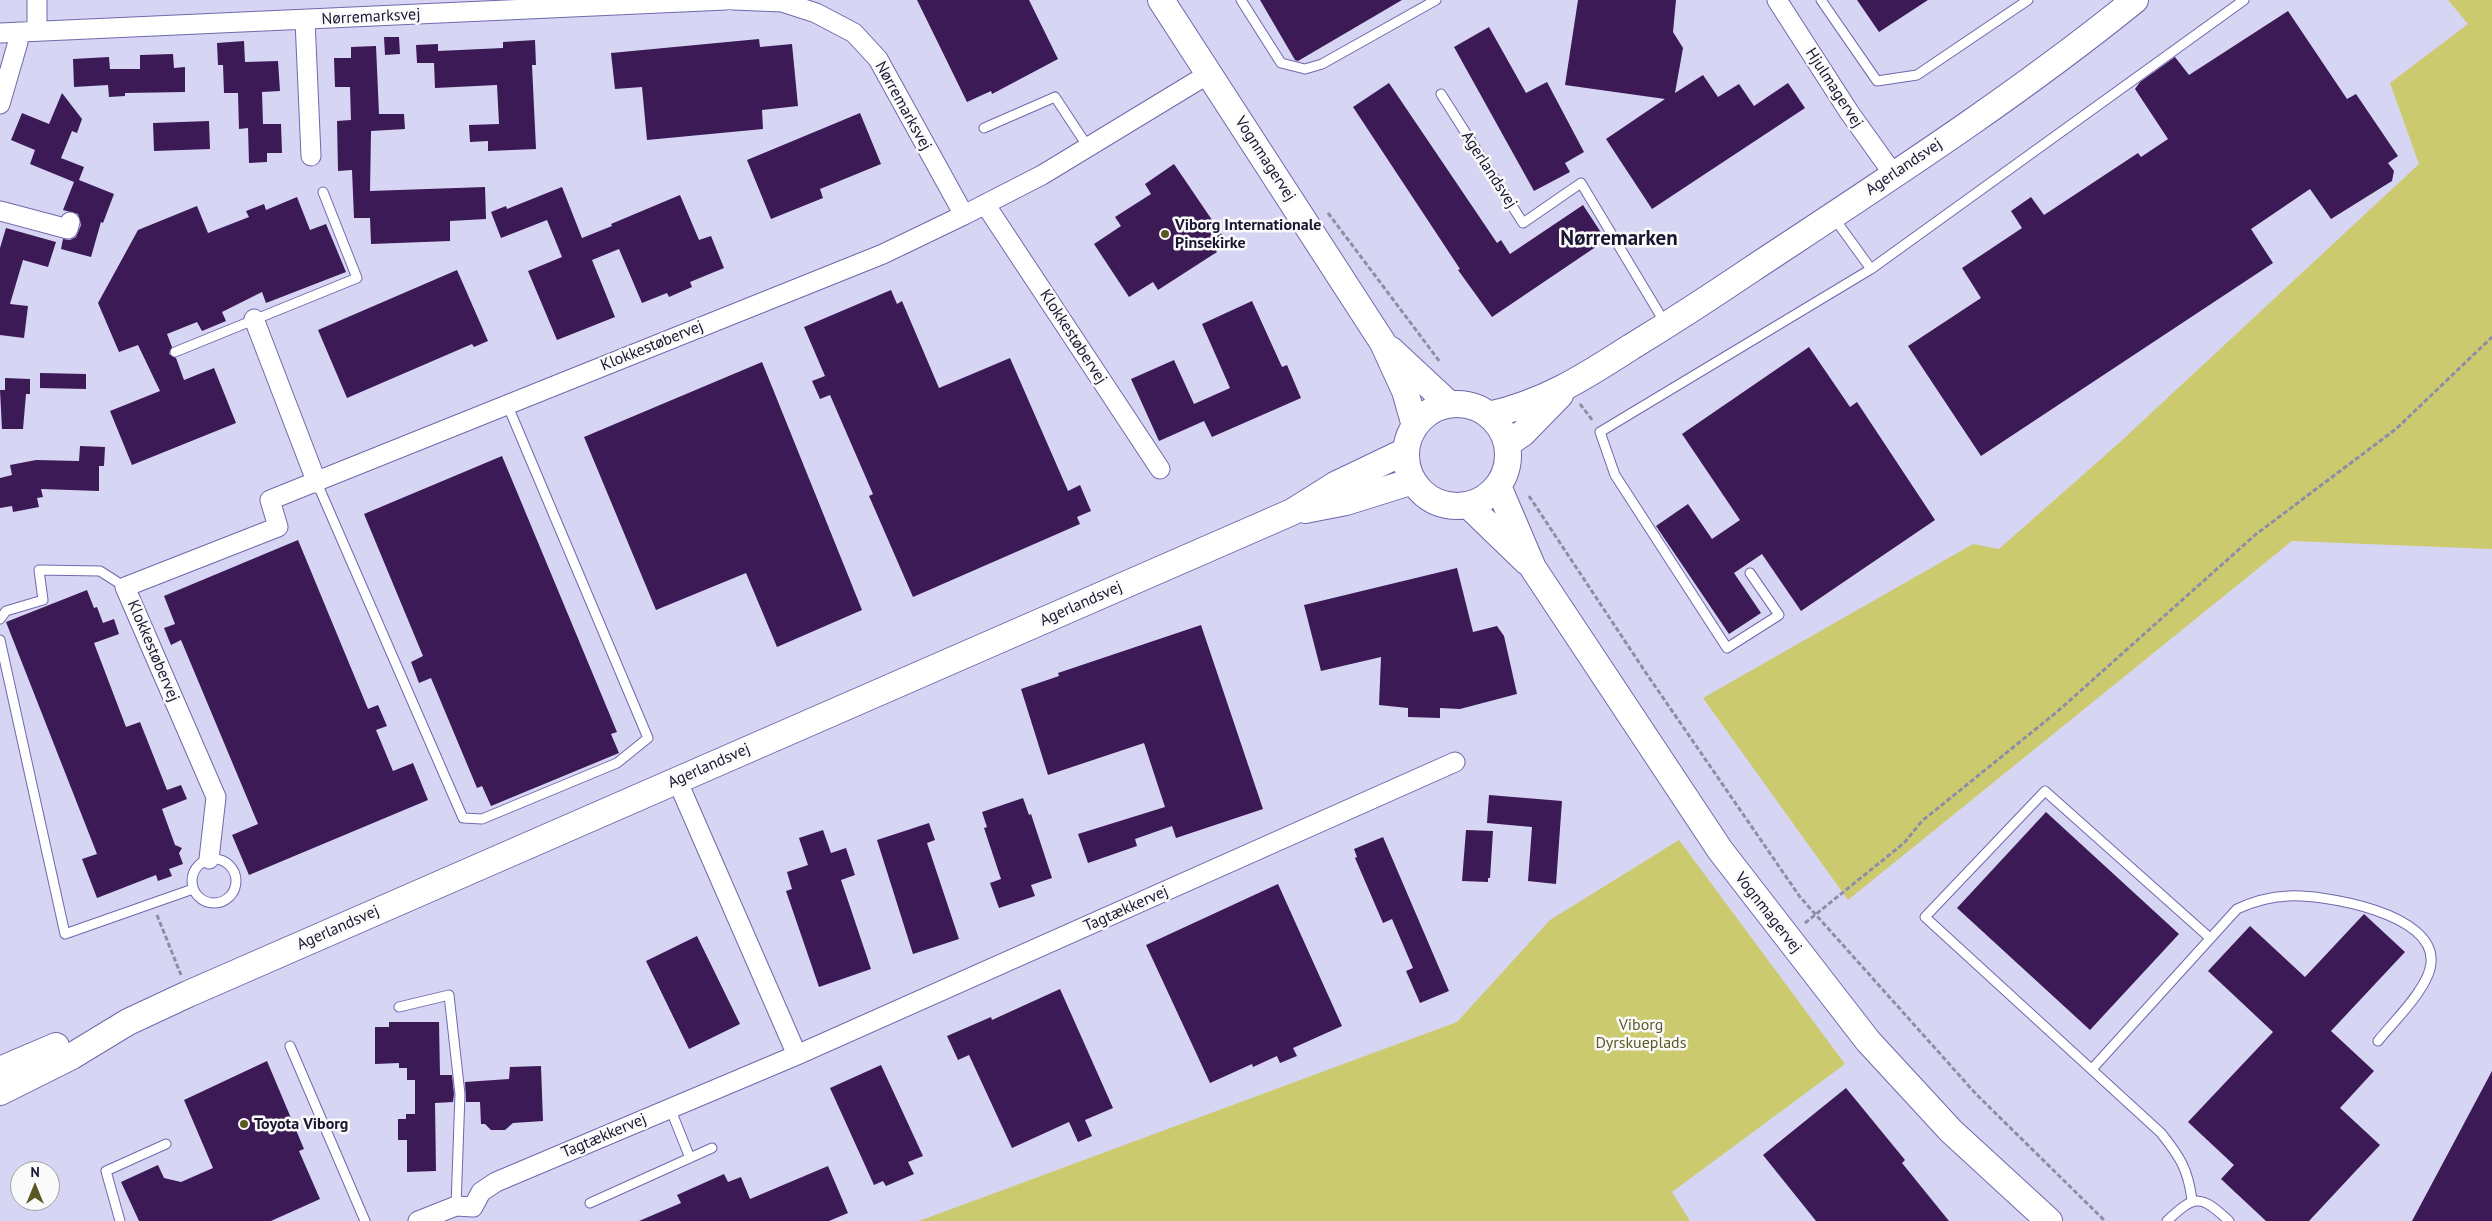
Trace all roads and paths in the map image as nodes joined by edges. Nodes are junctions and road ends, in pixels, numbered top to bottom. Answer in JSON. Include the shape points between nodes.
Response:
{"nodes":[{"id":1,"x":37,"y":0,"type":"edge"},
{"id":2,"x":726,"y":0,"type":"edge"},
{"id":3,"x":733,"y":0,"type":"edge"},
{"id":4,"x":1161,"y":0,"type":"edge"},
{"id":5,"x":1241,"y":0,"type":"edge"},
{"id":6,"x":1436,"y":0,"type":"edge"},
{"id":7,"x":1777,"y":0,"type":"edge"},
{"id":8,"x":1821,"y":0,"type":"edge"},
{"id":9,"x":2028,"y":0,"type":"edge"},
{"id":10,"x":2135,"y":0,"type":"edge"},
{"id":11,"x":2244,"y":0,"type":"edge"},
{"id":12,"x":647,"y":2,"type":"edge"},
{"id":13,"x":816,"y":7,"type":"edge"},
{"id":14,"x":305,"y":20,"type":"junction"},
{"id":15,"x":38,"y":31,"type":"junction"},
{"id":16,"x":9,"y":32,"type":"edge"},
{"id":17,"x":1210,"y":73,"type":"junction"},
{"id":18,"x":1441,"y":94,"type":"dead end"},
{"id":19,"x":0,"y":104,"type":"edge"},
{"id":20,"x":984,"y":128,"type":"dead end"},
{"id":21,"x":1088,"y":147,"type":"junction"},
{"id":22,"x":312,"y":156,"type":"dead end"},
{"id":23,"x":1894,"y":175,"type":"junction"},
{"id":24,"x":323,"y":192,"type":"dead end"},
{"id":25,"x":985,"y":204,"type":"junction"},
{"id":26,"x":1323,"y":206,"type":"dead end"},
{"id":27,"x":0,"y":211,"type":"edge"},
{"id":28,"x":964,"y":215,"type":"junction"},
{"id":29,"x":1832,"y":216,"type":"junction"},
{"id":30,"x":70,"y":222,"type":"dead end"},
{"id":31,"x":1871,"y":269,"type":"junction"},
{"id":32,"x":254,"y":319,"type":"junction"},
{"id":33,"x":1666,"y":326,"type":"junction"},
{"id":34,"x":2492,"y":337,"type":"edge"},
{"id":35,"x":1384,"y":343,"type":"junction"},
{"id":36,"x":175,"y":352,"type":"dead end"},
{"id":37,"x":1444,"y":367,"type":"dead end"},
{"id":38,"x":1568,"y":388,"type":"junction"},
{"id":39,"x":507,"y":403,"type":"junction"},
{"id":40,"x":1449,"y":404,"type":"junction"},
{"id":41,"x":1489,"y":415,"type":"junction"},
{"id":42,"x":1415,"y":426,"type":"junction"},
{"id":43,"x":1600,"y":432,"type":"junction"},
{"id":44,"x":1406,"y":451,"type":"junction"},
{"id":45,"x":1504,"y":464,"type":"junction"},
{"id":46,"x":1160,"y":469,"type":"dead end"},
{"id":47,"x":1413,"y":481,"type":"junction"},
{"id":48,"x":317,"y":483,"type":"junction"},
{"id":49,"x":1468,"y":505,"type":"junction"},
{"id":50,"x":1292,"y":512,"type":"junction"},
{"id":51,"x":1533,"y":568,"type":"junction"},
{"id":52,"x":1750,"y":574,"type":"dead end"},
{"id":53,"x":125,"y":587,"type":"junction"},
{"id":54,"x":0,"y":619,"type":"edge"},
{"id":55,"x":0,"y":640,"type":"edge"},
{"id":56,"x":1455,"y":762,"type":"dead end"},
{"id":57,"x":677,"y":780,"type":"junction"},
{"id":58,"x":209,"y":859,"type":"junction"},
{"id":59,"x":193,"y":889,"type":"junction"},
{"id":60,"x":153,"y":904,"type":"junction"},
{"id":61,"x":1816,"y":915,"type":"junction"},
{"id":62,"x":2210,"y":938,"type":"junction"},
{"id":63,"x":188,"y":994,"type":"junction"},
{"id":64,"x":399,"y":1007,"type":"dead end"},
{"id":65,"x":128,"y":1022,"type":"junction"},
{"id":66,"x":2378,"y":1041,"type":"dead end"},
{"id":67,"x":290,"y":1046,"type":"dead end"},
{"id":68,"x":797,"y":1055,"type":"junction"},
{"id":69,"x":2092,"y":1069,"type":"junction"},
{"id":70,"x":0,"y":1070,"type":"edge"},
{"id":71,"x":0,"y":1092,"type":"edge"},
{"id":72,"x":670,"y":1108,"type":"junction"},
{"id":73,"x":166,"y":1144,"type":"dead end"},
{"id":74,"x":712,"y":1148,"type":"dead end"},
{"id":75,"x":690,"y":1158,"type":"junction"},
{"id":76,"x":2192,"y":1200,"type":"junction"},
{"id":77,"x":590,"y":1203,"type":"dead end"},
{"id":78,"x":469,"y":1211,"type":"edge"},
{"id":79,"x":120,"y":1221,"type":"edge"},
{"id":80,"x":366,"y":1221,"type":"edge"},
{"id":81,"x":418,"y":1221,"type":"edge"},
{"id":82,"x":2049,"y":1221,"type":"edge"},
{"id":83,"x":2105,"y":1221,"type":"edge"},
{"id":84,"x":2167,"y":1221,"type":"edge"},
{"id":85,"x":2229,"y":1221,"type":"edge"}],
"edges":[{"from":1,"to":15,"type":"street"},
{"from":2,"to":12,"type":"street","name":"Nørremarksvej"},
{"from":3,"to":13,"type":"street","name":"Nørremarksvej"},
{"from":4,"to":17,"type":"street","name":"Vognmagervej"},
{"from":5,"to":6,"type":"lane","via":[[1280,63],[1305,69],[1322,64]]},
{"from":7,"to":23,"type":"street","name":"Hjulmagervej"},
{"from":8,"to":9,"type":"lane","via":[[1877,81],[1918,74]]},
{"from":10,"to":23,"type":"street","name":"Agerlandsvej","via":[[2070,53]]},
{"from":11,"to":31,"type":"lane"},
{"from":12,"to":14,"type":"street","name":"Nørremarksvej"},
{"from":13,"to":28,"type":"street","name":"Nørremarksvej","via":[[854,33],[878,59]]},
{"from":14,"to":15,"type":"street","name":"Nørremarksvej"},
{"from":14,"to":22,"type":"street","name":"Nørremarksvej"},
{"from":15,"to":16,"type":"street","name":"Nørremarksvej"},
{"from":16,"to":19,"type":"street","via":[[18,42]]},
{"from":17,"to":21,"type":"street","name":"Klokkestøbervej"},
{"from":17,"to":35,"type":"street","name":"Vognmagervej"},
{"from":18,"to":33,"type":"lane","name":"Agerlandsvej","via":[[1523,223],[1581,183]]},
{"from":20,"to":21,"type":"lane","via":[[1055,97]]},
{"from":21,"to":25,"type":"street","name":"Klokkestøbervej"},
{"from":23,"to":29,"type":"street","name":"Agerlandsvej"},
{"from":24,"to":32,"type":"lane","via":[[357,278]]},
{"from":25,"to":28,"type":"street","name":"Klokkestøbervej"},
{"from":25,"to":46,"type":"street","name":"Klokkestøbervej"},
{"from":26,"to":37,"type":"path"},
{"from":27,"to":30,"type":"street","via":[[68,229]]},
{"from":28,"to":39,"type":"street","name":"Klokkestøbervej","via":[[882,254]]},
{"from":29,"to":31,"type":"lane"},
{"from":29,"to":33,"type":"street","name":"Agerlandsvej"},
{"from":31,"to":43,"type":"lane"},
{"from":32,"to":36,"type":"lane"},
{"from":32,"to":48,"type":"street"},
{"from":33,"to":38,"type":"street","name":"Agerlandsvej"},
{"from":34,"to":61,"type":"path","via":[[2396,429],[2255,534],[2058,711],[1922,821],[1904,843]]},
{"from":35,"to":40,"type":"street","name":"Vognmagervej"},
{"from":35,"to":42,"type":"street","name":"Vognmagervej","via":[[1405,391]]},
{"from":38,"to":41,"type":"street","name":"Agerlandsvej","via":[[1512,410]]},
{"from":38,"to":43,"type":"path"},
{"from":38,"to":45,"type":"street","name":"Agerlandsvej","via":[[1523,433]]},
{"from":39,"to":48,"type":"street","name":"Klokkestøbervej"},
{"from":39,"to":48,"type":"lane","via":[[648,738],[617,763],[482,819],[463,818]]},
{"from":40,"to":41,"type":"street","via":[[1476,408]]},
{"from":40,"to":42,"type":"street","via":[[1436,408]]},
{"from":41,"to":45,"type":"street","via":[[1500,428]]},
{"from":42,"to":44,"type":"street"},
{"from":43,"to":52,"type":"lane","via":[[1615,475],[1727,648],[1779,615]]},
{"from":44,"to":47,"type":"street","via":[[1407,467]]},
{"from":44,"to":50,"type":"street","name":"Agerlandsvej","via":[[1335,485]]},
{"from":45,"to":49,"type":"street","via":[[1489,494]]},
{"from":45,"to":51,"type":"street","name":"Vognmagervej"},
{"from":45,"to":61,"type":"path","via":[[1800,897]]},
{"from":47,"to":49,"type":"street","via":[[1424,494],[1438,502]]},
{"from":47,"to":50,"type":"street","name":"Agerlandsvej","via":[[1346,502]]},
{"from":48,"to":53,"type":"street","name":"Klokkestøbervej","via":[[270,500],[278,527]]},
{"from":49,"to":51,"type":"street","name":"Vognmagervej"},
{"from":50,"to":57,"type":"street","name":"Agerlandsvej"},
{"from":51,"to":82,"type":"street","name":"Vognmagervej","via":[[1720,850],[1868,1041],[1950,1131]]},
{"from":53,"to":54,"type":"lane","via":[[100,571],[40,570],[43,600],[6,611]]},
{"from":53,"to":58,"type":"street","name":"Klokkestøbervej","via":[[216,797]]},
{"from":55,"to":60,"type":"lane","via":[[65,934]]},
{"from":56,"to":68,"type":"street","name":"Tagtækkervej"},
{"from":57,"to":63,"type":"street","name":"Agerlandsvej"},
{"from":57,"to":68,"type":"street"},
{"from":58,"to":59,"type":"lane","via":[[196,867],[191,882]]},
{"from":58,"to":59,"type":"lane","via":[[223,861],[233,871],[236,878],[233,892],[229,898],[216,903],[202,900]]},
{"from":59,"to":60,"type":"lane"},
{"from":60,"to":63,"type":"path"},
{"from":61,"to":83,"type":"path","via":[[1976,1094]]},
{"from":62,"to":66,"type":"lane","via":[[2237,909],[2259,898],[2290,896],[2364,905],[2416,930],[2428,947],[2432,962],[2427,978]]},
{"from":62,"to":69,"type":"lane"},
{"from":62,"to":69,"type":"lane","via":[[2045,791],[1925,917]]},
{"from":63,"to":65,"type":"street","name":"Agerlandsvej"},
{"from":64,"to":78,"type":"lane","via":[[449,995]]},
{"from":65,"to":70,"type":"street","name":"Agerlandsvej","via":[[66,1042]]},
{"from":65,"to":71,"type":"street","name":"Agerlandsvej","via":[[72,1056]]},
{"from":67,"to":80,"type":"lane"},
{"from":68,"to":72,"type":"street","name":"Tagtækkervej"},
{"from":69,"to":76,"type":"lane","via":[[2162,1133],[2181,1158]]},
{"from":72,"to":75,"type":"lane"},
{"from":72,"to":78,"type":"street","name":"Tagtækkervej","via":[[496,1182],[482,1192]]},
{"from":73,"to":79,"type":"lane","via":[[106,1172]]},
{"from":74,"to":75,"type":"lane"},
{"from":75,"to":77,"type":"lane"},
{"from":76,"to":84,"type":"lane"},
{"from":76,"to":85,"type":"lane","via":[[2210,1203]]},
{"from":78,"to":81,"type":"street"}]}
